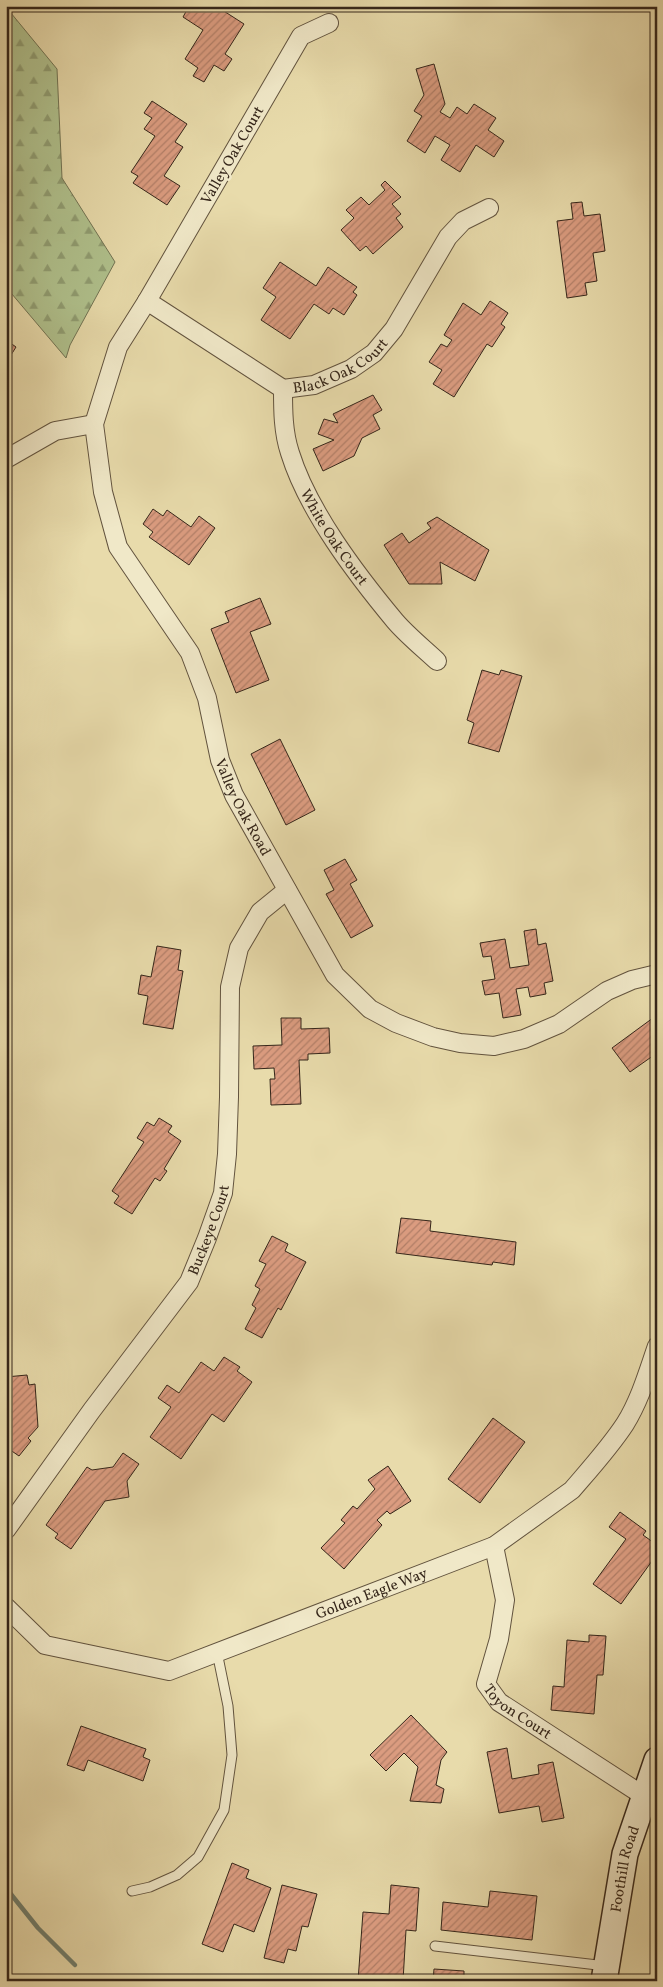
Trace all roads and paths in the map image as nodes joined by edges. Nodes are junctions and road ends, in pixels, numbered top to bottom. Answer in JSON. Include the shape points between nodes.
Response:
{"nodes":[{"id":1,"x":329,"y":23,"type":"dead end"},
{"id":2,"x":488,"y":208,"type":"dead end"},
{"id":3,"x":147,"y":301,"type":"junction"},
{"id":4,"x":283,"y":389,"type":"junction"},
{"id":5,"x":94,"y":424,"type":"junction"},
{"id":6,"x":6,"y":459,"type":"edge"},
{"id":7,"x":436,"y":661,"type":"dead end"},
{"id":8,"x":287,"y":890,"type":"junction"},
{"id":9,"x":657,"y":974,"type":"edge"},
{"id":10,"x":657,"y":1346,"type":"edge"},
{"id":11,"x":6,"y":1530,"type":"edge"},
{"id":12,"x":494,"y":1546,"type":"junction"},
{"id":13,"x":6,"y":1607,"type":"edge"},
{"id":14,"x":218,"y":1652,"type":"junction"},
{"id":15,"x":657,"y":1760,"type":"edge"},
{"id":16,"x":644,"y":1796,"type":"junction"},
{"id":17,"x":132,"y":1891,"type":"dead end"},
{"id":18,"x":435,"y":1946,"type":"dead end"},
{"id":19,"x":605,"y":1973,"type":"edge"}],
"edges":[{"from":1,"to":3,"type":"street","name":"Valley Oak Court","via":[[301,36]]},
{"from":2,"to":4,"type":"street","name":"Black Oak Court","via":[[463,221],[448,237],[394,329],[374,353],[351,369],[314,385]]},
{"from":3,"to":4,"type":"street","name":"Black Oak Court"},
{"from":3,"to":5,"type":"street","name":"Valley Oak Road","via":[[118,347]]},
{"from":4,"to":7,"type":"street","name":"White Oak Court","via":[[283,417],[289,452],[302,486],[333,540],[396,622]]},
{"from":5,"to":6,"type":"street","via":[[55,431]]},
{"from":5,"to":8,"type":"street","name":"Valley Oak Road","via":[[103,492],[118,547],[190,653],[207,698],[220,760],[234,795]]},
{"from":8,"to":9,"type":"street","name":"Valley Oak Road","via":[[335,974],[370,1009],[433,1037],[494,1046],[524,1039],[559,1024],[607,991]]},
{"from":8,"to":11,"type":"street","name":"Buckeye Court","via":[[260,912],[239,948],[230,987],[230,1096],[223,1193],[189,1282]]},
{"from":10,"to":12,"type":"street","name":"Golden Eagle Way","via":[[625,1424],[582,1479],[572,1490]]},
{"from":12,"to":14,"type":"street","name":"Golden Eagle Way"},
{"from":12,"to":16,"type":"street","name":"Toyon Court","via":[[504,1600],[500,1639],[486,1684],[499,1702]]},
{"from":13,"to":14,"type":"street","name":"Golden Eagle Way","via":[[45,1645],[170,1671]]},
{"from":14,"to":17,"type":"lane","via":[[228,1706],[232,1756],[224,1810],[198,1857],[177,1875]]},
{"from":15,"to":16,"type":"main road","name":"Foothill Road"},
{"from":16,"to":19,"type":"main road","name":"Foothill Road","via":[[625,1854]]},
{"from":18,"to":19,"type":"lane"}]}
